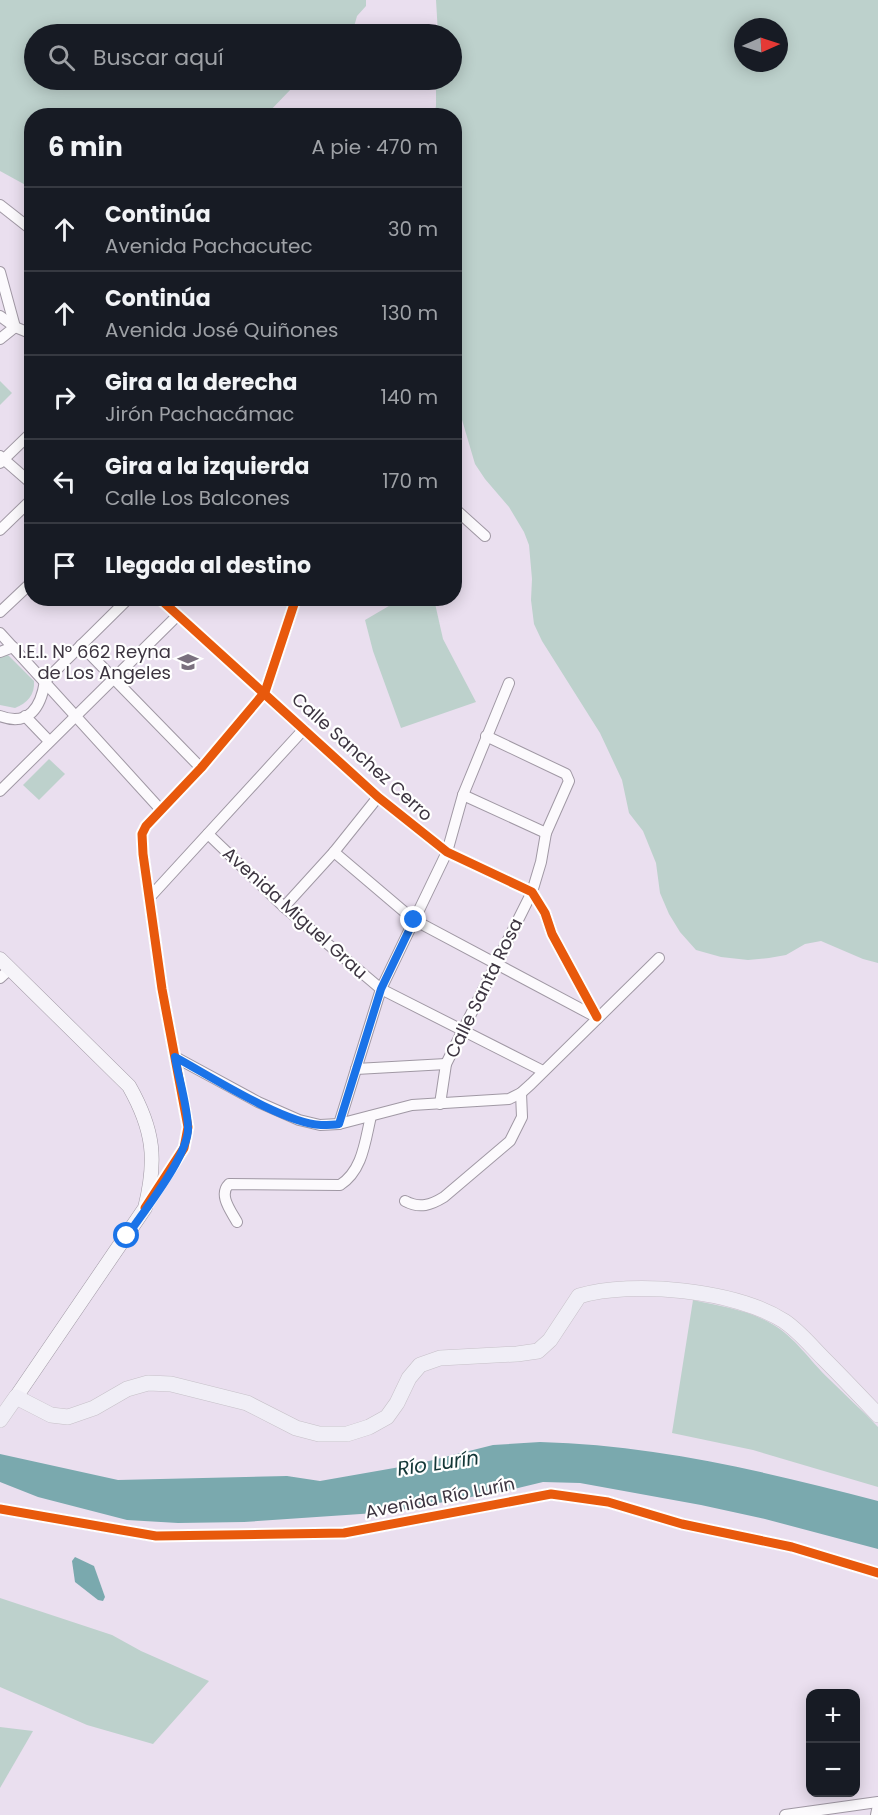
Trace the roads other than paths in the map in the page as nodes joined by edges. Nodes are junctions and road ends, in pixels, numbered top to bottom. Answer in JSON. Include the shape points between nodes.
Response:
{"nodes":[{"id":1,"x":0,"y":205,"type":"edge"},
{"id":2,"x":24,"y":224,"type":"edge"},
{"id":3,"x":0,"y":272,"type":"edge"},
{"id":4,"x":0,"y":316,"type":"edge"},
{"id":5,"x":15,"y":327,"type":"junction"},
{"id":6,"x":24,"y":331,"type":"edge"},
{"id":7,"x":0,"y":339,"type":"edge"},
{"id":8,"x":24,"y":439,"type":"edge"},
{"id":9,"x":1,"y":459,"type":"edge"},
{"id":10,"x":24,"y":478,"type":"edge"},
{"id":11,"x":24,"y":507,"type":"edge"},
{"id":12,"x":462,"y":515,"type":"edge"},
{"id":13,"x":0,"y":530,"type":"edge"},
{"id":14,"x":485,"y":536,"type":"dead end"},
{"id":15,"x":24,"y":590,"type":"edge"},
{"id":16,"x":121,"y":606,"type":"edge"},
{"id":17,"x":168,"y":606,"type":"edge"},
{"id":18,"x":293,"y":606,"type":"edge"},
{"id":19,"x":0,"y":612,"type":"edge"},
{"id":20,"x":178,"y":615,"type":"junction"},
{"id":21,"x":0,"y":633,"type":"edge"},
{"id":22,"x":81,"y":645,"type":"junction"},
{"id":23,"x":13,"y":647,"type":"junction"},
{"id":24,"x":0,"y":652,"type":"edge"},
{"id":25,"x":115,"y":678,"type":"junction"},
{"id":26,"x":45,"y":681,"type":"junction"},
{"id":27,"x":509,"y":683,"type":"dead end"},
{"id":28,"x":265,"y":692,"type":"junction"},
{"id":29,"x":0,"y":716,"type":"edge"},
{"id":30,"x":25,"y":716,"type":"junction"},
{"id":31,"x":77,"y":716,"type":"junction"},
{"id":32,"x":304,"y":729,"type":"junction"},
{"id":33,"x":486,"y":736,"type":"junction"},
{"id":34,"x":49,"y":741,"type":"junction"},
{"id":35,"x":201,"y":768,"type":"junction"},
{"id":36,"x":0,"y":791,"type":"edge"},
{"id":37,"x":463,"y":795,"type":"junction"},
{"id":38,"x":378,"y":796,"type":"junction"},
{"id":39,"x":161,"y":810,"type":"junction"},
{"id":40,"x":546,"y":832,"type":"junction"},
{"id":41,"x":208,"y":834,"type":"junction"},
{"id":42,"x":334,"y":852,"type":"junction"},
{"id":43,"x":447,"y":852,"type":"junction"},
{"id":44,"x":532,"y":892,"type":"junction"},
{"id":45,"x":150,"y":897,"type":"junction"},
{"id":46,"x":284,"y":907,"type":"junction"},
{"id":47,"x":414,"y":920,"type":"junction"},
{"id":48,"x":659,"y":958,"type":"dead end"},
{"id":49,"x":495,"y":964,"type":"junction"},
{"id":50,"x":3,"y":968,"type":"edge"},
{"id":51,"x":381,"y":989,"type":"junction"},
{"id":52,"x":597,"y":1017,"type":"junction"},
{"id":53,"x":462,"y":1030,"type":"junction"},
{"id":54,"x":175,"y":1057,"type":"junction"},
{"id":55,"x":446,"y":1064,"type":"junction"},
{"id":56,"x":356,"y":1069,"type":"junction"},
{"id":57,"x":543,"y":1071,"type":"junction"},
{"id":58,"x":521,"y":1093,"type":"junction"},
{"id":59,"x":440,"y":1104,"type":"junction"},
{"id":60,"x":371,"y":1116,"type":"junction"},
{"id":61,"x":339,"y":1124,"type":"junction"},
{"id":62,"x":405,"y":1201,"type":"dead end"},
{"id":63,"x":145,"y":1208,"type":"junction"},
{"id":64,"x":237,"y":1222,"type":"dead end"},
{"id":65,"x":16,"y":1397,"type":"junction"},
{"id":66,"x":1,"y":1415,"type":"edge"},
{"id":67,"x":878,"y":1415,"type":"edge"},
{"id":68,"x":0,"y":1509,"type":"edge"},
{"id":69,"x":878,"y":1573,"type":"edge"},
{"id":70,"x":878,"y":1803,"type":"edge"},
{"id":71,"x":785,"y":1815,"type":"edge"},
{"id":72,"x":876,"y":1815,"type":"edge"}],
"edges":[{"from":1,"to":2,"type":"street"},
{"from":3,"to":5,"type":"street"},
{"from":4,"to":5,"type":"street"},
{"from":5,"to":6,"type":"street"},
{"from":5,"to":7,"type":"street"},
{"from":8,"to":9,"type":"street"},
{"from":9,"to":10,"type":"street"},
{"from":11,"to":13,"type":"street"},
{"from":12,"to":14,"type":"street"},
{"from":15,"to":19,"type":"street"},
{"from":16,"to":22,"type":"street"},
{"from":17,"to":20,"type":"street","name":"Calle Sanchez Cerro"},
{"from":18,"to":28,"type":"street"},
{"from":20,"to":25,"type":"street"},
{"from":20,"to":28,"type":"street","name":"Calle Sanchez Cerro"},
{"from":21,"to":23,"type":"street"},
{"from":22,"to":25,"type":"street"},
{"from":22,"to":26,"type":"street"},
{"from":23,"to":24,"type":"street"},
{"from":23,"to":26,"type":"street"},
{"from":25,"to":31,"type":"street"},
{"from":25,"to":35,"type":"street"},
{"from":26,"to":30,"type":"street","via":[[40,704]]},
{"from":26,"to":31,"type":"street"},
{"from":27,"to":33,"type":"street"},
{"from":28,"to":32,"type":"street","name":"Calle Sanchez Cerro"},
{"from":28,"to":35,"type":"street"},
{"from":29,"to":30,"type":"street"},
{"from":30,"to":34,"type":"street"},
{"from":31,"to":34,"type":"street"},
{"from":31,"to":39,"type":"street"},
{"from":32,"to":38,"type":"street","name":"Calle Sanchez Cerro"},
{"from":32,"to":41,"type":"street"},
{"from":33,"to":37,"type":"street"},
{"from":33,"to":40,"type":"street","name":"Calle Santa Rosa","via":[[566,774],[569,781]]},
{"from":34,"to":36,"type":"street"},
{"from":35,"to":39,"type":"street"},
{"from":37,"to":40,"type":"street"},
{"from":37,"to":43,"type":"street"},
{"from":38,"to":42,"type":"street"},
{"from":38,"to":43,"type":"street","name":"Calle Sanchez Cerro"},
{"from":39,"to":45,"type":"street","via":[[142,834]]},
{"from":40,"to":44,"type":"street","name":"Calle Santa Rosa"},
{"from":41,"to":45,"type":"street"},
{"from":41,"to":46,"type":"street","name":"Avenida Miguel Grau"},
{"from":42,"to":46,"type":"street"},
{"from":42,"to":47,"type":"street"},
{"from":43,"to":44,"type":"street","name":"Calle Sanchez Cerro"},
{"from":43,"to":47,"type":"street"},
{"from":44,"to":49,"type":"street","name":"Calle Santa Rosa"},
{"from":44,"to":52,"type":"street"},
{"from":45,"to":54,"type":"street"},
{"from":46,"to":51,"type":"street","name":"Avenida Miguel Grau"},
{"from":47,"to":49,"type":"street"},
{"from":47,"to":51,"type":"street"},
{"from":48,"to":52,"type":"street"},
{"from":49,"to":52,"type":"street"},
{"from":49,"to":53,"type":"street","name":"Calle Santa Rosa"},
{"from":50,"to":63,"type":"main road","via":[[129,1086],[142,1108],[152,1155],[152,1179]]},
{"from":51,"to":53,"type":"street","name":"Avenida Miguel Grau"},
{"from":51,"to":56,"type":"street"},
{"from":52,"to":57,"type":"street"},
{"from":53,"to":55,"type":"street","name":"Calle Santa Rosa"},
{"from":53,"to":57,"type":"street","name":"Avenida Miguel Grau"},
{"from":54,"to":61,"type":"street","via":[[299,1120]]},
{"from":54,"to":63,"type":"street","via":[[187,1139]]},
{"from":55,"to":56,"type":"street"},
{"from":55,"to":59,"type":"street","name":"Calle Santa Rosa"},
{"from":56,"to":61,"type":"street"},
{"from":57,"to":58,"type":"street"},
{"from":58,"to":59,"type":"street","via":[[509,1099]]},
{"from":58,"to":62,"type":"street","via":[[522,1117],[510,1141],[432,1204],[420,1206]]},
{"from":59,"to":60,"type":"street","via":[[412,1105]]},
{"from":60,"to":61,"type":"street"},
{"from":60,"to":64,"type":"street","via":[[360,1163],[349,1179],[340,1185],[229,1184],[224,1193]]},
{"from":63,"to":65,"type":"main road"},
{"from":65,"to":66,"type":"main road"},
{"from":65,"to":67,"type":"main road","via":[[51,1415],[68,1417],[94,1408],[127,1389],[148,1383],[171,1383],[247,1402],[296,1428],[319,1434],[347,1434],[387,1417],[420,1365],[440,1358],[538,1350],[550,1341],[579,1296],[618,1288],[718,1296],[758,1308],[784,1321],[802,1337]]},
{"from":68,"to":69,"type":"street","name":"Avenida Río Lurín","via":[[156,1536],[344,1533],[551,1494],[608,1502],[682,1524],[792,1547]]},
{"from":70,"to":71,"type":"street"},
{"from":70,"to":72,"type":"street"}]}
